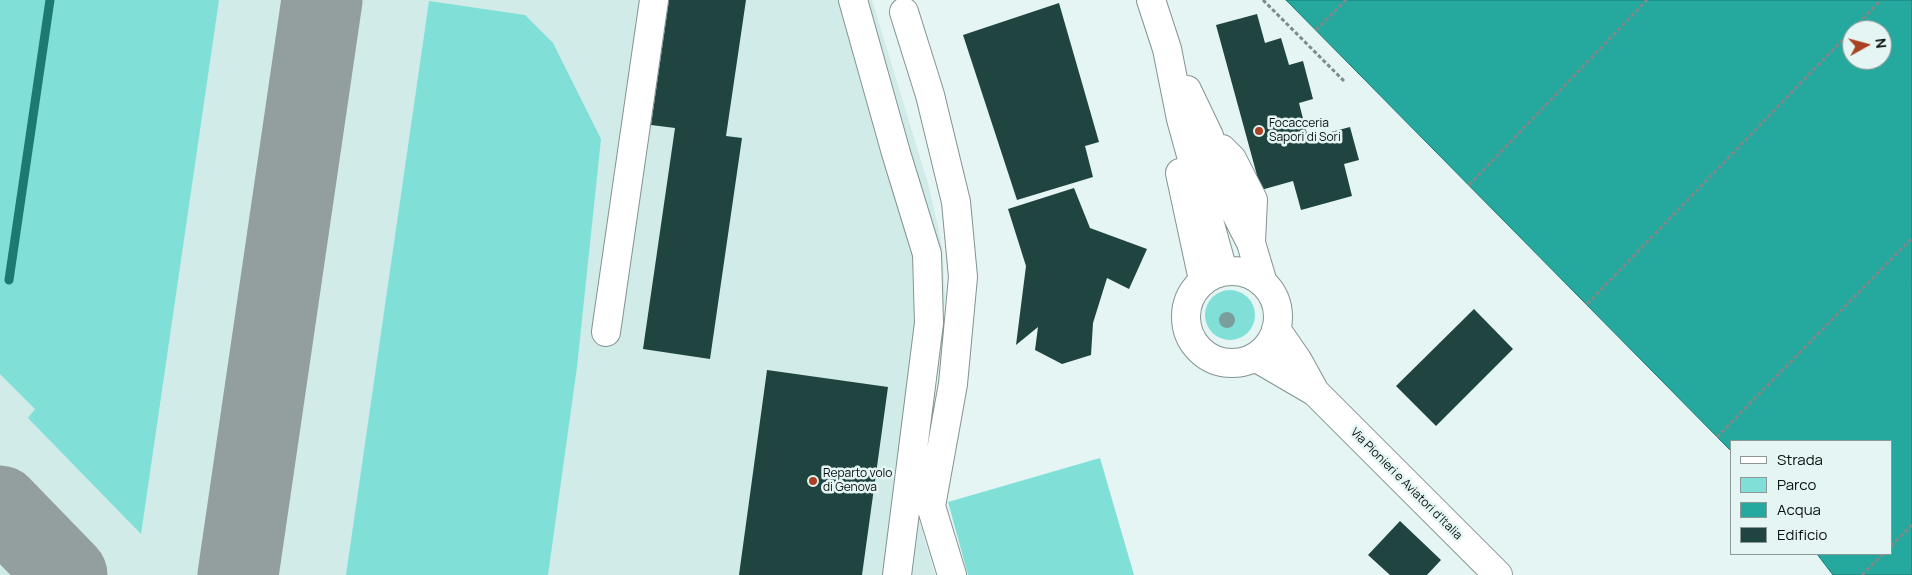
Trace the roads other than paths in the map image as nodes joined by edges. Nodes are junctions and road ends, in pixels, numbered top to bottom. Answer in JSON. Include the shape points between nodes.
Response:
{"nodes":[{"id":1,"x":654,"y":0,"type":"edge"},
{"id":2,"x":853,"y":0,"type":"edge"},
{"id":3,"x":1151,"y":0,"type":"edge"},
{"id":4,"x":904,"y":12,"type":"dead end"},
{"id":5,"x":1167,"y":49,"type":"junction"},
{"id":6,"x":1213,"y":276,"type":"junction"},
{"id":7,"x":1264,"y":283,"type":"junction"},
{"id":8,"x":1276,"y":328,"type":"junction"},
{"id":9,"x":606,"y":332,"type":"dead end"},
{"id":10,"x":1255,"y":357,"type":"junction"},
{"id":11,"x":1315,"y":392,"type":"junction"},
{"id":12,"x":897,"y":575,"type":"edge"},
{"id":13,"x":952,"y":575,"type":"edge"},
{"id":14,"x":1498,"y":575,"type":"edge"}],
"edges":[{"from":1,"to":9,"type":"street"},
{"from":2,"to":12,"type":"street","via":[[927,254],[928,322]]},
{"from":3,"to":5,"type":"street"},
{"from":4,"to":13,"type":"street","via":[[930,95],[956,202],[963,277],[953,384],[931,506]]},
{"from":5,"to":6,"type":"street"},
{"from":5,"to":7,"type":"street","via":[[1209,136],[1227,196],[1250,243]]},
{"from":6,"to":7,"type":"street","via":[[1244,272]]},
{"from":6,"to":10,"type":"street","via":[[1189,298],[1187,329],[1193,343],[1210,358],[1225,363]]},
{"from":7,"to":8,"type":"street","via":[[1276,304]]},
{"from":8,"to":10,"type":"street","via":[[1268,345]]},
{"from":8,"to":11,"type":"street","name":"Via Pionieri e Aviatori d'Italia"},
{"from":10,"to":11,"type":"street","name":"Via Pionieri e Aviatori d'Italia"},
{"from":11,"to":14,"type":"street","name":"Via Pionieri e Aviatori d'Italia"}]}
